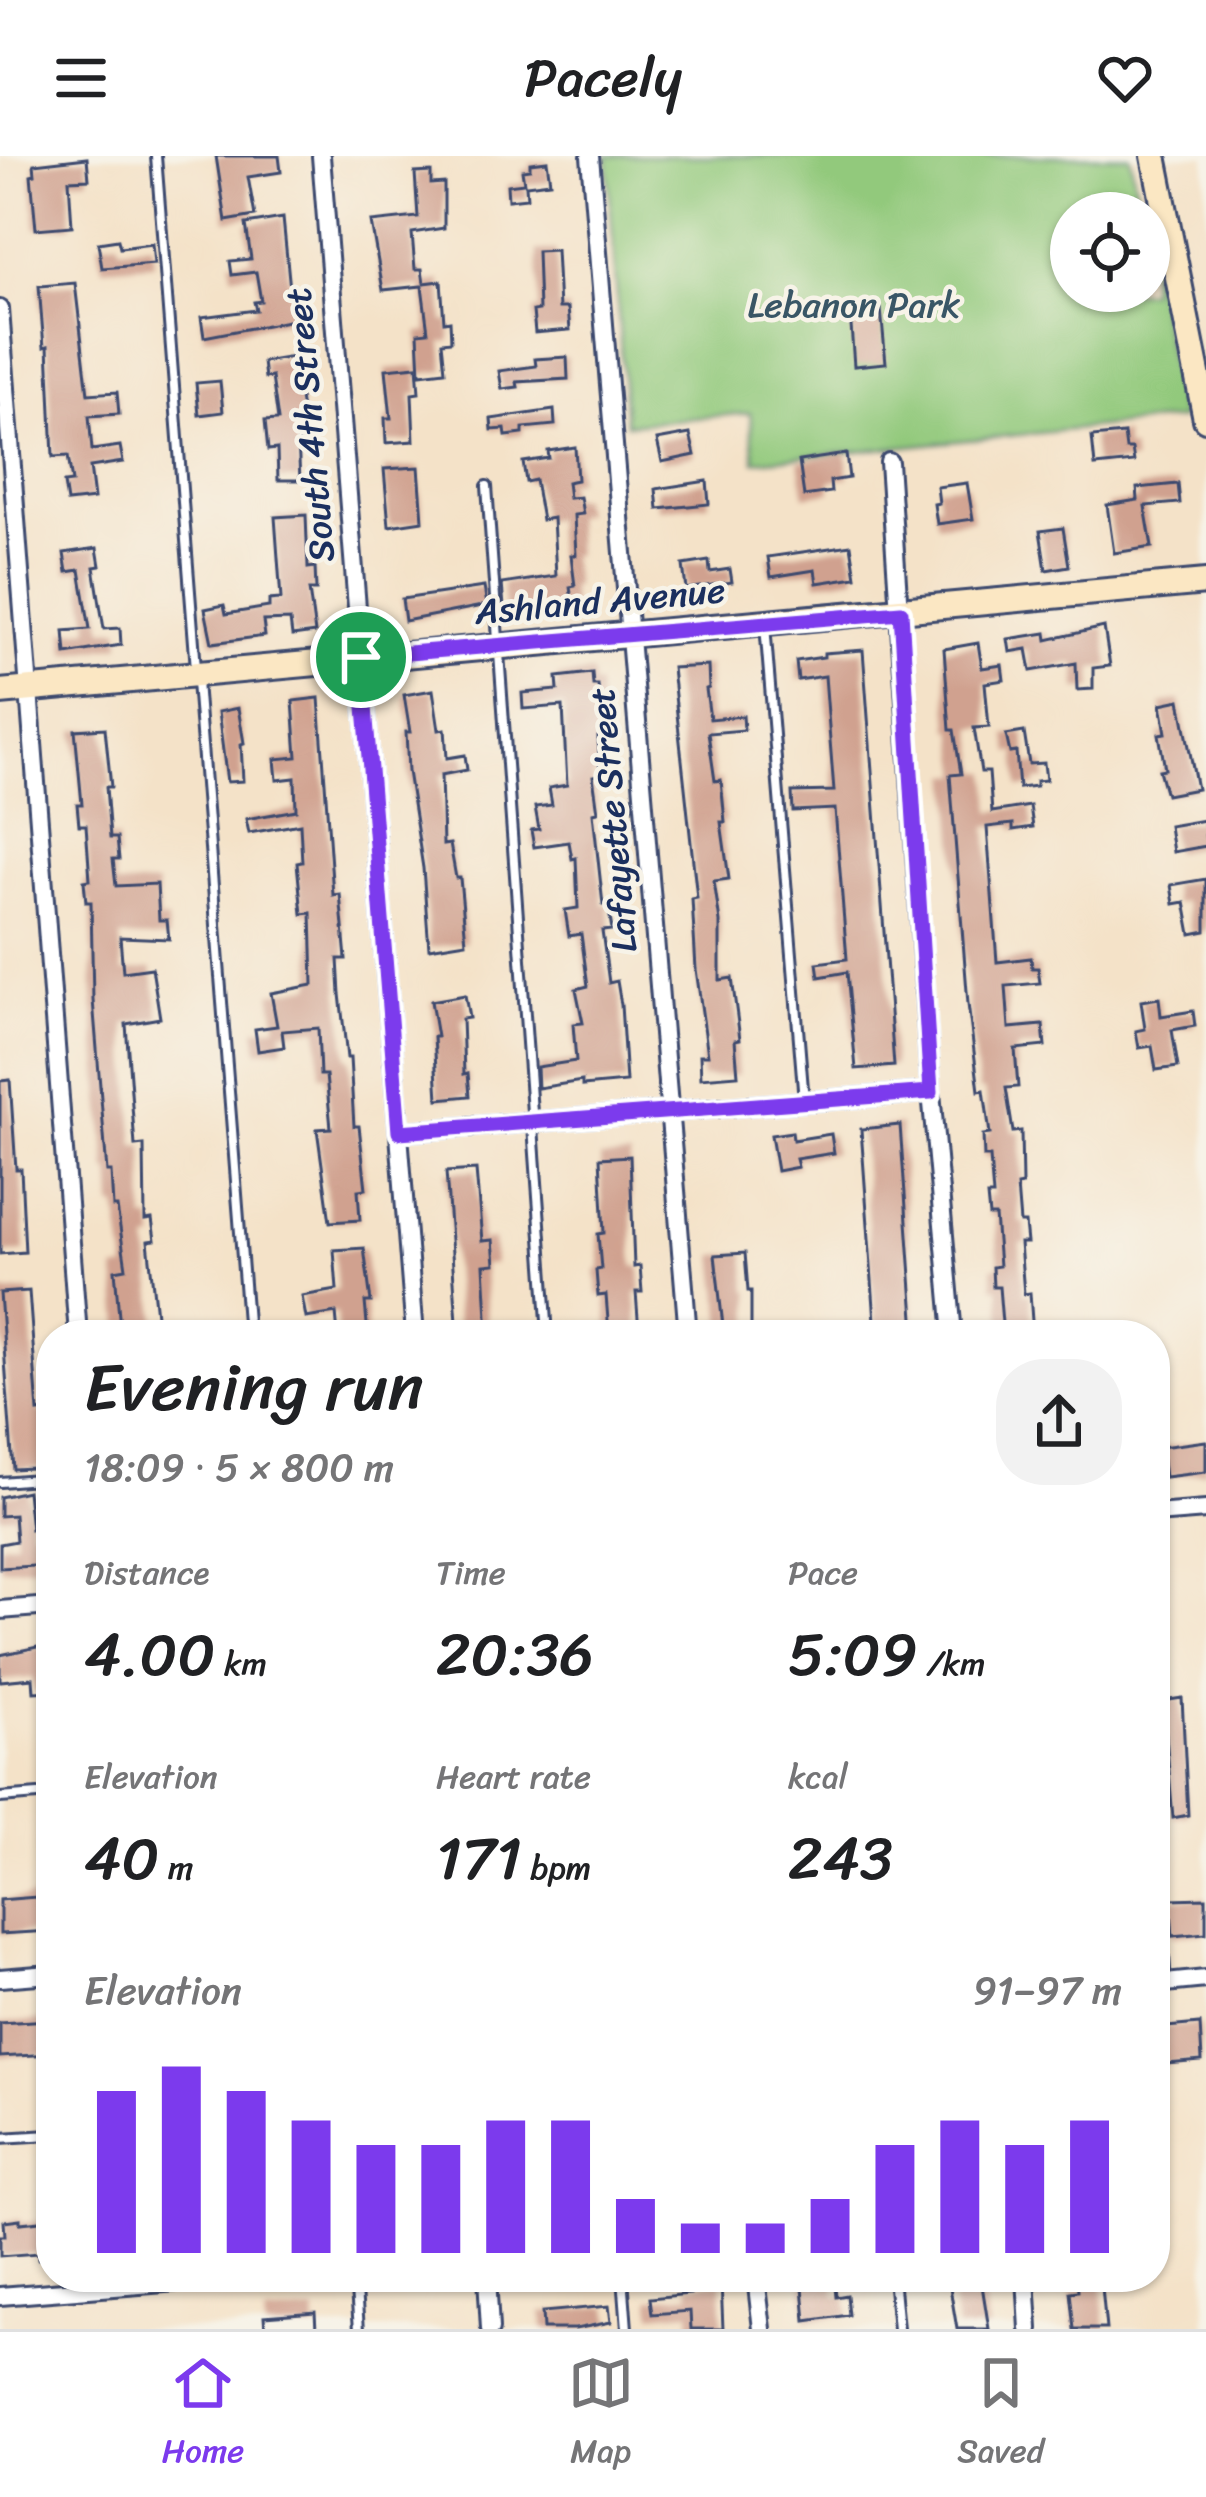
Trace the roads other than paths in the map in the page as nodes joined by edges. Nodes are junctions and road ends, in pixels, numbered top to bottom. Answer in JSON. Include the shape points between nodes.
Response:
{"nodes":[{"id":1,"x":156,"y":156,"type":"edge"},
{"id":2,"x":321,"y":156,"type":"edge"},
{"id":3,"x":590,"y":156,"type":"edge"},
{"id":4,"x":1154,"y":156,"type":"edge"},
{"id":5,"x":0,"y":310,"type":"edge"},
{"id":6,"x":1197,"y":333,"type":"edge"},
{"id":7,"x":1206,"y":419,"type":"edge"},
{"id":8,"x":889,"y":462,"type":"dead end"},
{"id":9,"x":487,"y":487,"type":"dead end"},
{"id":10,"x":1206,"y":582,"type":"edge"},
{"id":11,"x":901,"y":612,"type":"junction"},
{"id":12,"x":765,"y":623,"type":"junction"},
{"id":13,"x":628,"y":633,"type":"junction"},
{"id":14,"x":496,"y":645,"type":"junction"},
{"id":15,"x":361,"y":657,"type":"junction"},
{"id":16,"x":194,"y":673,"type":"junction"},
{"id":17,"x":28,"y":689,"type":"junction"},
{"id":18,"x":0,"y":692,"type":"edge"},
{"id":19,"x":931,"y":1092,"type":"junction"},
{"id":20,"x":804,"y":1102,"type":"junction"},
{"id":21,"x":671,"y":1113,"type":"junction"},
{"id":22,"x":532,"y":1122,"type":"junction"},
{"id":23,"x":399,"y":1132,"type":"junction"},
{"id":24,"x":77,"y":1320,"type":"edge"},
{"id":25,"x":247,"y":1320,"type":"edge"},
{"id":26,"x":415,"y":1320,"type":"edge"},
{"id":27,"x":547,"y":1320,"type":"edge"},
{"id":28,"x":687,"y":1320,"type":"edge"},
{"id":29,"x":952,"y":1320,"type":"edge"},
{"id":30,"x":36,"y":1479,"type":"edge"},
{"id":31,"x":0,"y":1482,"type":"edge"},
{"id":32,"x":1206,"y":1510,"type":"edge"},
{"id":33,"x":1170,"y":1513,"type":"edge"},
{"id":34,"x":36,"y":1607,"type":"edge"},
{"id":35,"x":0,"y":1610,"type":"edge"},
{"id":36,"x":36,"y":1795,"type":"edge"},
{"id":37,"x":0,"y":1798,"type":"edge"},
{"id":38,"x":36,"y":1975,"type":"edge"},
{"id":39,"x":0,"y":1978,"type":"edge"},
{"id":40,"x":1206,"y":1978,"type":"edge"},
{"id":41,"x":1170,"y":1982,"type":"edge"},
{"id":42,"x":36,"y":2135,"type":"edge"},
{"id":43,"x":0,"y":2138,"type":"edge"},
{"id":44,"x":51,"y":2292,"type":"edge"},
{"id":45,"x":356,"y":2292,"type":"edge"},
{"id":46,"x":488,"y":2292,"type":"edge"},
{"id":47,"x":624,"y":2292,"type":"edge"},
{"id":48,"x":758,"y":2292,"type":"edge"},
{"id":49,"x":894,"y":2292,"type":"edge"},
{"id":50,"x":1027,"y":2292,"type":"edge"},
{"id":51,"x":0,"y":2296,"type":"edge"},
{"id":52,"x":359,"y":2329,"type":"edge"},
{"id":53,"x":490,"y":2329,"type":"edge"},
{"id":54,"x":627,"y":2329,"type":"edge"},
{"id":55,"x":762,"y":2329,"type":"edge"},
{"id":56,"x":898,"y":2329,"type":"edge"},
{"id":57,"x":1029,"y":2329,"type":"edge"}],
"edges":[{"from":1,"to":16,"type":"lane"},
{"from":2,"to":15,"type":"street","name":"South 4th Street"},
{"from":3,"to":13,"type":"street","name":"Lafayette Street"},
{"from":4,"to":6,"type":"street"},
{"from":5,"to":17,"type":"street"},
{"from":6,"to":7,"type":"street"},
{"from":8,"to":11,"type":"street"},
{"from":9,"to":14,"type":"lane"},
{"from":10,"to":11,"type":"street","name":"Ashland Avenue"},
{"from":11,"to":12,"type":"street","name":"Ashland Avenue"},
{"from":11,"to":19,"type":"street"},
{"from":12,"to":13,"type":"street","name":"Ashland Avenue"},
{"from":12,"to":20,"type":"lane"},
{"from":13,"to":14,"type":"street","name":"Ashland Avenue"},
{"from":13,"to":21,"type":"street","name":"Lafayette Street"},
{"from":14,"to":15,"type":"street","name":"Ashland Avenue"},
{"from":14,"to":22,"type":"lane"},
{"from":15,"to":16,"type":"street","name":"Ashland Avenue"},
{"from":15,"to":23,"type":"street","name":"South 4th Street"},
{"from":16,"to":17,"type":"street","name":"Ashland Avenue"},
{"from":16,"to":25,"type":"lane"},
{"from":17,"to":18,"type":"street","name":"Ashland Avenue"},
{"from":17,"to":24,"type":"street"},
{"from":19,"to":20,"type":"street"},
{"from":19,"to":29,"type":"street"},
{"from":20,"to":21,"type":"street"},
{"from":21,"to":22,"type":"street"},
{"from":21,"to":28,"type":"street","name":"Lafayette Street"},
{"from":22,"to":23,"type":"street"},
{"from":22,"to":27,"type":"lane"},
{"from":23,"to":26,"type":"street","name":"South 4th Street"},
{"from":30,"to":31,"type":"lane"},
{"from":32,"to":33,"type":"street"},
{"from":34,"to":35,"type":"street"},
{"from":36,"to":37,"type":"lane"},
{"from":38,"to":39,"type":"street"},
{"from":40,"to":41,"type":"street"},
{"from":42,"to":43,"type":"lane"},
{"from":44,"to":51,"type":"street"},
{"from":45,"to":52,"type":"lane"},
{"from":46,"to":53,"type":"street"},
{"from":47,"to":54,"type":"lane"},
{"from":48,"to":55,"type":"street"},
{"from":49,"to":56,"type":"lane"},
{"from":50,"to":57,"type":"street"}]}
